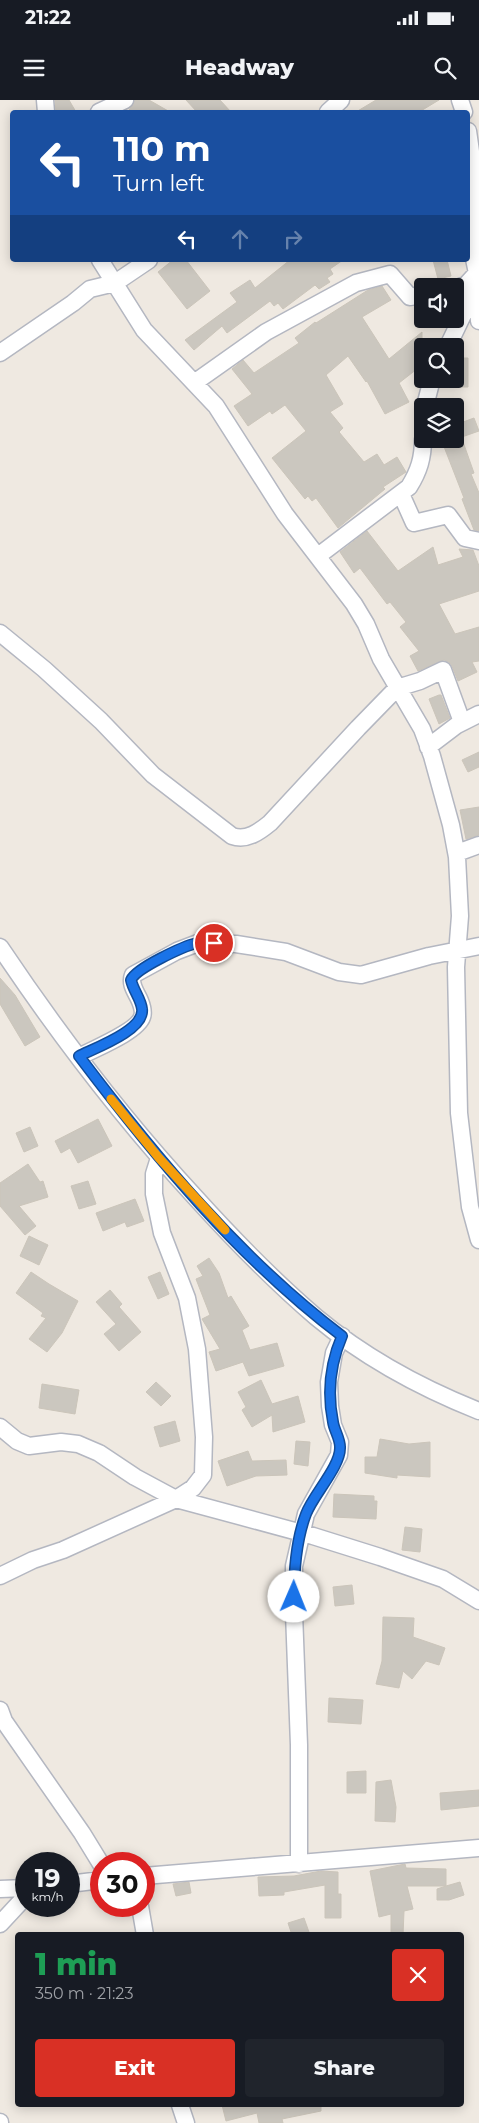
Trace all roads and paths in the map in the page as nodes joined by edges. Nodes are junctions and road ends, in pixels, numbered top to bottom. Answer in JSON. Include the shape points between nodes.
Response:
{"nodes":[{"id":1,"x":124,"y":100,"type":"edge"},
{"id":2,"x":341,"y":100,"type":"edge"},
{"id":3,"x":103,"y":110,"type":"edge"},
{"id":4,"x":330,"y":110,"type":"edge"},
{"id":5,"x":470,"y":144,"type":"edge"},
{"id":6,"x":101,"y":262,"type":"edge"},
{"id":7,"x":146,"y":262,"type":"edge"},
{"id":8,"x":477,"y":273,"type":"junction"},
{"id":9,"x":115,"y":283,"type":"junction"},
{"id":10,"x":464,"y":285,"type":"edge"},
{"id":11,"x":414,"y":296,"type":"edge"},
{"id":12,"x":479,"y":321,"type":"edge"},
{"id":13,"x":452,"y":338,"type":"edge"},
{"id":14,"x":0,"y":353,"type":"edge"},
{"id":15,"x":194,"y":383,"type":"junction"},
{"id":16,"x":423,"y":448,"type":"edge"},
{"id":17,"x":401,"y":494,"type":"junction"},
{"id":18,"x":479,"y":541,"type":"edge"},
{"id":19,"x":318,"y":556,"type":"junction"},
{"id":20,"x":0,"y":633,"type":"edge"},
{"id":21,"x":397,"y":688,"type":"junction"},
{"id":22,"x":479,"y":714,"type":"edge"},
{"id":23,"x":462,"y":722,"type":"junction"},
{"id":24,"x":428,"y":747,"type":"junction"},
{"id":25,"x":479,"y":845,"type":"edge"},
{"id":26,"x":457,"y":852,"type":"junction"},
{"id":27,"x":479,"y":946,"type":"edge"},
{"id":28,"x":0,"y":947,"type":"edge"},
{"id":29,"x":458,"y":949,"type":"junction"},
{"id":30,"x":79,"y":1056,"type":"junction"},
{"id":31,"x":159,"y":1158,"type":"junction"},
{"id":32,"x":479,"y":1240,"type":"edge"},
{"id":33,"x":342,"y":1336,"type":"junction"},
{"id":34,"x":479,"y":1411,"type":"edge"},
{"id":35,"x":0,"y":1427,"type":"edge"},
{"id":36,"x":176,"y":1499,"type":"junction"},
{"id":37,"x":301,"y":1534,"type":"junction"},
{"id":38,"x":0,"y":1576,"type":"edge"},
{"id":39,"x":479,"y":1601,"type":"edge"},
{"id":40,"x":1,"y":1717,"type":"edge"},
{"id":41,"x":479,"y":1848,"type":"edge"},
{"id":42,"x":93,"y":1852,"type":"edge"},
{"id":43,"x":299,"y":1864,"type":"junction"},
{"id":44,"x":155,"y":1875,"type":"edge"},
{"id":45,"x":15,"y":1889,"type":"edge"},
{"id":46,"x":0,"y":1890,"type":"edge"},
{"id":47,"x":15,"y":1908,"type":"edge"},
{"id":48,"x":142,"y":1917,"type":"edge"},
{"id":49,"x":0,"y":1924,"type":"edge"},
{"id":50,"x":144,"y":1932,"type":"edge"},
{"id":51,"x":181,"y":2107,"type":"edge"},
{"id":52,"x":186,"y":2123,"type":"edge"}],
"edges":[{"from":1,"to":3,"type":"street"},
{"from":2,"to":4,"type":"street"},
{"from":5,"to":8,"type":"street","via":[[478,200],[473,254]]},
{"from":6,"to":9,"type":"street"},
{"from":7,"to":9,"type":"street"},
{"from":8,"to":10,"type":"street"},
{"from":8,"to":12,"type":"street"},
{"from":8,"to":13,"type":"street","via":[[472,296]]},
{"from":9,"to":14,"type":"street","via":[[90,289]]},
{"from":9,"to":15,"type":"street","via":[[144,330]]},
{"from":11,"to":15,"type":"street","via":[[410,297],[390,274],[356,284],[266,332]]},
{"from":15,"to":19,"type":"street","via":[[216,406],[284,514]]},
{"from":16,"to":17,"type":"street","via":[[417,475]]},
{"from":17,"to":18,"type":"street","via":[[414,523],[448,515],[465,538]]},
{"from":17,"to":19,"type":"street"},
{"from":19,"to":21,"type":"street","via":[[354,604]]},
{"from":20,"to":21,"type":"street","via":[[101,721],[153,775],[238,838],[255,834],[270,823]]},
{"from":21,"to":23,"type":"street","via":[[443,670]]},
{"from":21,"to":24,"type":"street","via":[[422,729]]},
{"from":22,"to":23,"type":"street"},
{"from":23,"to":24,"type":"street"},
{"from":24,"to":26,"type":"street"},
{"from":25,"to":26,"type":"street"},
{"from":26,"to":29,"type":"street"},
{"from":27,"to":29,"type":"street"},
{"from":28,"to":30,"type":"street"},
{"from":29,"to":30,"type":"street","via":[[356,975],[286,952],[236,944],[198,943],[176,951],[133,975],[132,985],[142,1008],[139,1022],[123,1034]]},
{"from":29,"to":32,"type":"street","via":[[459,1113],[470,1207]]},
{"from":30,"to":31,"type":"street"},
{"from":31,"to":33,"type":"street","via":[[239,1245]]},
{"from":31,"to":36,"type":"street","via":[[154,1174],[154,1194],[162,1233],[187,1298],[198,1349],[204,1437],[204,1476]]},
{"from":33,"to":34,"type":"street","via":[[441,1396]]},
{"from":33,"to":37,"type":"street","via":[[334,1353],[329,1382],[333,1425],[340,1442],[339,1455],[306,1514]]},
{"from":35,"to":36,"type":"street","via":[[29,1446],[61,1442],[78,1444]]},
{"from":36,"to":37,"type":"street"},
{"from":36,"to":38,"type":"street"},
{"from":37,"to":39,"type":"street","via":[[443,1579]]},
{"from":37,"to":43,"type":"street","via":[[294,1566]]},
{"from":40,"to":42,"type":"street"},
{"from":41,"to":43,"type":"street"},
{"from":43,"to":44,"type":"street"},
{"from":45,"to":46,"type":"street"},
{"from":47,"to":49,"type":"street"},
{"from":48,"to":50,"type":"street"},
{"from":51,"to":52,"type":"street"}]}
